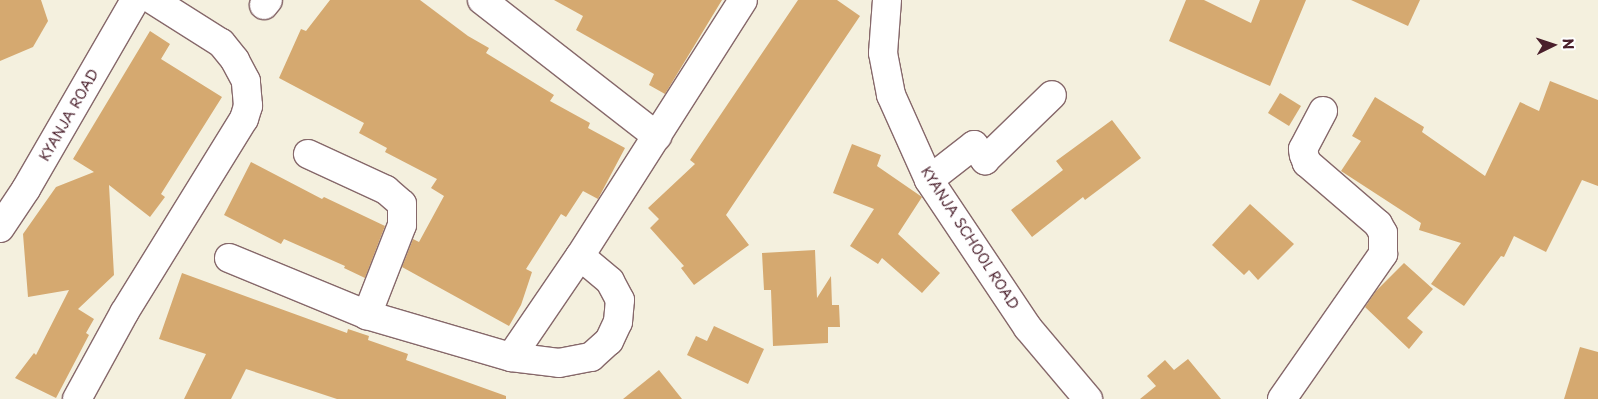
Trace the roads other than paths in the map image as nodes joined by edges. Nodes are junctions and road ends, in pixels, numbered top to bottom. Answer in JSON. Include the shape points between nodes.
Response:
{"nodes":[{"id":1,"x":135,"y":0,"type":"edge"},
{"id":2,"x":153,"y":0,"type":"edge"},
{"id":3,"x":482,"y":0,"type":"edge"},
{"id":4,"x":743,"y":0,"type":"edge"},
{"id":5,"x":887,"y":0,"type":"edge"},
{"id":6,"x":1052,"y":95,"type":"dead end"},
{"id":7,"x":1323,"y":111,"type":"dead end"},
{"id":8,"x":657,"y":136,"type":"junction"},
{"id":9,"x":308,"y":154,"type":"dead end"},
{"id":10,"x":929,"y":180,"type":"junction"},
{"id":11,"x":0,"y":228,"type":"edge"},
{"id":12,"x":580,"y":256,"type":"junction"},
{"id":13,"x":229,"y":258,"type":"dead end"},
{"id":14,"x":368,"y":315,"type":"junction"},
{"id":15,"x":511,"y":357,"type":"junction"},
{"id":16,"x":77,"y":399,"type":"edge"},
{"id":17,"x":1088,"y":399,"type":"edge"},
{"id":18,"x":1282,"y":399,"type":"edge"}],
"edges":[{"from":1,"to":11,"type":"street","name":"KYANJA ROAD"},
{"from":2,"to":16,"type":"street","via":[[221,43],[246,81],[248,106],[244,119],[124,313]]},
{"from":3,"to":8,"type":"street"},
{"from":4,"to":8,"type":"street"},
{"from":5,"to":10,"type":"street","name":"KYANJA SCHOOL ROAD","via":[[883,54],[892,95]]},
{"from":6,"to":10,"type":"street","via":[[985,160],[974,145]]},
{"from":7,"to":18,"type":"street","via":[[1303,149],[1307,163],[1378,224],[1383,233],[1383,254]]},
{"from":8,"to":12,"type":"street"},
{"from":9,"to":14,"type":"street","via":[[386,190],[402,204],[402,226]]},
{"from":10,"to":17,"type":"street","name":"KYANJA SCHOOL ROAD","via":[[1028,328]]},
{"from":12,"to":15,"type":"street"},
{"from":12,"to":15,"type":"street","via":[[610,280],[620,300],[618,322],[609,341],[591,357],[559,363]]},
{"from":13,"to":14,"type":"street"},
{"from":14,"to":15,"type":"street"}]}
